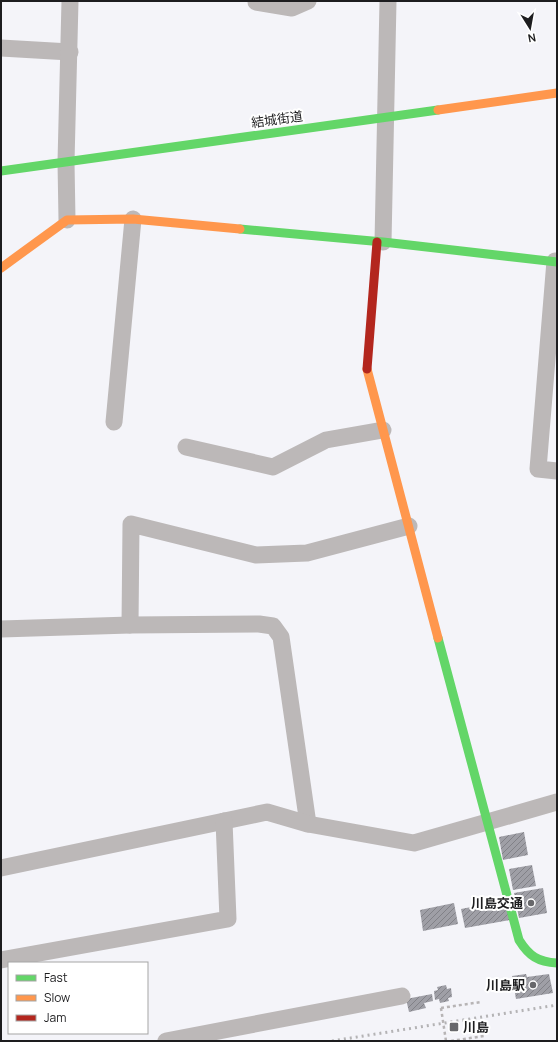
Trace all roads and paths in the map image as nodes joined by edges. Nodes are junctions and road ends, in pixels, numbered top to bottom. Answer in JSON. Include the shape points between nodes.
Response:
{"nodes":[{"id":1,"x":70,"y":1,"type":"edge"},
{"id":2,"x":308,"y":1,"type":"edge"},
{"id":3,"x":388,"y":1,"type":"edge"},
{"id":4,"x":256,"y":2,"type":"dead end"},
{"id":5,"x":1,"y":48,"type":"edge"},
{"id":6,"x":70,"y":52,"type":"junction"},
{"id":7,"x":557,"y":93,"type":"edge"},
{"id":8,"x":386,"y":117,"type":"junction"},
{"id":9,"x":66,"y":162,"type":"junction"},
{"id":10,"x":1,"y":171,"type":"edge"},
{"id":11,"x":133,"y":219,"type":"junction"},
{"id":12,"x":67,"y":220,"type":"junction"},
{"id":13,"x":380,"y":242,"type":"junction"},
{"id":14,"x":556,"y":261,"type":"edge"},
{"id":15,"x":1,"y":268,"type":"edge"},
{"id":16,"x":114,"y":422,"type":"dead end"},
{"id":17,"x":383,"y":430,"type":"junction"},
{"id":18,"x":186,"y":447,"type":"dead end"},
{"id":19,"x":557,"y":471,"type":"edge"},
{"id":20,"x":410,"y":526,"type":"junction"},
{"id":21,"x":130,"y":625,"type":"junction"},
{"id":22,"x":1,"y":629,"type":"edge"},
{"id":23,"x":557,"y":802,"type":"edge"},
{"id":24,"x":224,"y":821,"type":"junction"},
{"id":25,"x":488,"y":822,"type":"junction"},
{"id":26,"x":308,"y":824,"type":"junction"},
{"id":27,"x":1,"y":868,"type":"edge"},
{"id":28,"x":1,"y":960,"type":"edge"},
{"id":29,"x":557,"y":963,"type":"edge"},
{"id":30,"x":402,"y":996,"type":"dead end"},
{"id":31,"x":480,"y":1002,"type":"dead end"},
{"id":32,"x":484,"y":1036,"type":"dead end"},
{"id":33,"x":166,"y":1041,"type":"edge"},
{"id":34,"x":446,"y":1041,"type":"edge"},
{"id":35,"x":451,"y":1041,"type":"edge"}],
"edges":[{"from":1,"to":6,"type":"street"},
{"from":2,"to":4,"type":"street","via":[[292,8]]},
{"from":3,"to":8,"type":"street"},
{"from":5,"to":6,"type":"street"},
{"from":6,"to":9,"type":"street"},
{"from":7,"to":8,"type":"street","name":"結城街道"},
{"from":8,"to":9,"type":"street","name":"結城街道"},
{"from":8,"to":13,"type":"street"},
{"from":9,"to":10,"type":"street","name":"結城街道"},
{"from":9,"to":12,"type":"street"},
{"from":11,"to":12,"type":"street"},
{"from":11,"to":13,"type":"street"},
{"from":11,"to":16,"type":"street"},
{"from":12,"to":15,"type":"street"},
{"from":13,"to":14,"type":"street"},
{"from":13,"to":17,"type":"street","via":[[366,367]]},
{"from":14,"to":19,"type":"street","via":[[538,469]]},
{"from":17,"to":18,"type":"street","via":[[326,440],[273,466]]},
{"from":17,"to":20,"type":"street"},
{"from":20,"to":21,"type":"street","via":[[307,553],[256,555],[131,524]]},
{"from":20,"to":25,"type":"street"},
{"from":21,"to":22,"type":"street"},
{"from":21,"to":26,"type":"street","via":[[273,626],[281,637]]},
{"from":23,"to":25,"type":"street"},
{"from":24,"to":26,"type":"street","via":[[267,812]]},
{"from":24,"to":27,"type":"street"},
{"from":24,"to":28,"type":"street","via":[[228,920]]},
{"from":25,"to":26,"type":"street","via":[[414,842]]},
{"from":25,"to":29,"type":"street","via":[[520,940],[526,952],[535,960]]},
{"from":30,"to":33,"type":"street"},
{"from":31,"to":34,"type":"path","bridge":true,"via":[[441,1008]]},
{"from":32,"to":35,"type":"path"}]}
